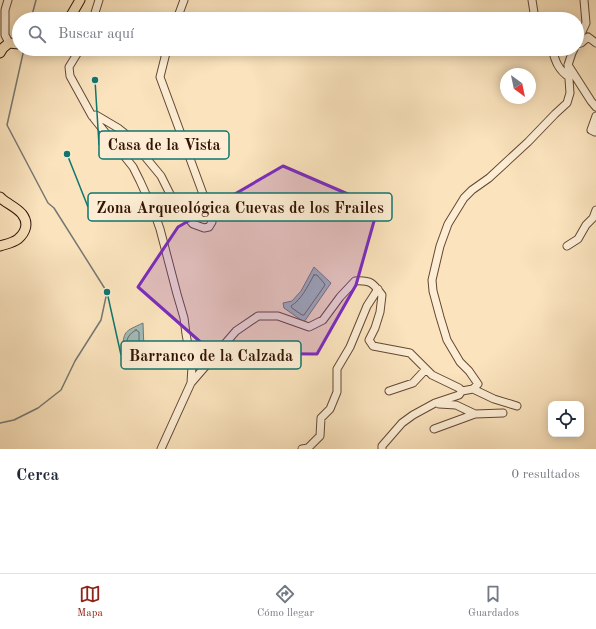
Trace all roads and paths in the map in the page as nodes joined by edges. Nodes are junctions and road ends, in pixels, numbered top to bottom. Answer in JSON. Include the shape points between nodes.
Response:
{"nodes":[{"id":1,"x":8,"y":0,"type":"edge"},
{"id":2,"x":80,"y":0,"type":"edge"},
{"id":3,"x":99,"y":0,"type":"edge"},
{"id":4,"x":184,"y":0,"type":"edge"},
{"id":5,"x":532,"y":0,"type":"edge"},
{"id":6,"x":584,"y":0,"type":"edge"},
{"id":7,"x":73,"y":12,"type":"edge"},
{"id":8,"x":95,"y":12,"type":"edge"},
{"id":9,"x":180,"y":12,"type":"edge"},
{"id":10,"x":534,"y":12,"type":"edge"},
{"id":11,"x":584,"y":28,"type":"edge"},
{"id":12,"x":584,"y":40,"type":"edge"},
{"id":13,"x":9,"y":43,"type":"junction"},
{"id":14,"x":12,"y":43,"type":"edge"},
{"id":15,"x":596,"y":43,"type":"edge"},
{"id":16,"x":0,"y":53,"type":"edge"},
{"id":17,"x":76,"y":56,"type":"edge"},
{"id":18,"x":165,"y":56,"type":"edge"},
{"id":19,"x":554,"y":56,"type":"edge"},
{"id":20,"x":571,"y":56,"type":"edge"},
{"id":21,"x":568,"y":65,"type":"junction"},
{"id":22,"x":569,"y":77,"type":"junction"},
{"id":23,"x":596,"y":107,"type":"edge"},
{"id":24,"x":92,"y":116,"type":"junction"},
{"id":25,"x":596,"y":116,"type":"edge"},
{"id":26,"x":596,"y":131,"type":"edge"},
{"id":27,"x":0,"y":197,"type":"edge"},
{"id":28,"x":596,"y":210,"type":"edge"},
{"id":29,"x":0,"y":246,"type":"edge"},
{"id":30,"x":567,"y":246,"type":"dead end"},
{"id":31,"x":378,"y":289,"type":"junction"},
{"id":32,"x":426,"y":369,"type":"junction"},
{"id":33,"x":191,"y":383,"type":"junction"},
{"id":34,"x":473,"y":389,"type":"junction"},
{"id":35,"x":389,"y":391,"type":"dead end"},
{"id":36,"x":462,"y":391,"type":"junction"},
{"id":37,"x":435,"y":403,"type":"junction"},
{"id":38,"x":516,"y":406,"type":"dead end"},
{"id":39,"x":503,"y":413,"type":"dead end"},
{"id":40,"x":475,"y":414,"type":"junction"},
{"id":41,"x":434,"y":429,"type":"dead end"},
{"id":42,"x":161,"y":449,"type":"edge"},
{"id":43,"x":302,"y":449,"type":"edge"},
{"id":44,"x":382,"y":449,"type":"edge"}],
"edges":[{"from":1,"to":13,"type":"street","via":[[5,36]]},
{"from":2,"to":7,"type":"main road"},
{"from":3,"to":8,"type":"street"},
{"from":4,"to":9,"type":"street"},
{"from":5,"to":10,"type":"street"},
{"from":6,"to":11,"type":"street"},
{"from":12,"to":15,"type":"street","via":[[588,37]]},
{"from":13,"to":14,"type":"main road"},
{"from":13,"to":16,"type":"main road"},
{"from":17,"to":24,"type":"street","via":[[69,67],[70,76]]},
{"from":18,"to":24,"type":"street","via":[[160,77],[210,213],[212,222],[209,227],[193,224],[183,213],[174,202],[161,176],[128,136],[96,115]]},
{"from":19,"to":22,"type":"street","via":[[556,63]]},
{"from":20,"to":21,"type":"street"},
{"from":21,"to":22,"type":"street"},
{"from":21,"to":23,"type":"street"},
{"from":22,"to":34,"type":"street","via":[[570,93],[567,103],[489,178],[464,198],[448,224],[440,246],[432,280],[433,291],[448,340],[460,362],[478,384]]},
{"from":24,"to":33,"type":"street","via":[[133,167],[154,212],[184,318],[192,366]]},
{"from":25,"to":26,"type":"street","via":[[591,130]]},
{"from":27,"to":29,"type":"main road","via":[[21,213],[26,228],[17,239]]},
{"from":28,"to":30,"type":"street","via":[[578,240]]},
{"from":31,"to":32,"type":"street","via":[[382,295],[380,312],[369,340],[373,346],[410,353]]},
{"from":31,"to":33,"type":"street","via":[[366,280],[355,281],[324,320],[309,327],[278,316],[258,316],[236,331]]},
{"from":31,"to":43,"type":"street","via":[[367,306],[350,347],[337,369],[337,392],[330,409],[322,418],[320,436],[308,448]]},
{"from":32,"to":35,"type":"street","via":[[413,383]]},
{"from":32,"to":36,"type":"street"},
{"from":33,"to":42,"type":"street"},
{"from":34,"to":36,"type":"street"},
{"from":34,"to":38,"type":"street"},
{"from":36,"to":37,"type":"street","via":[[459,395]]},
{"from":37,"to":40,"type":"street","via":[[456,405]]},
{"from":37,"to":44,"type":"street","via":[[402,422]]},
{"from":39,"to":40,"type":"street"},
{"from":40,"to":41,"type":"street"}]}
